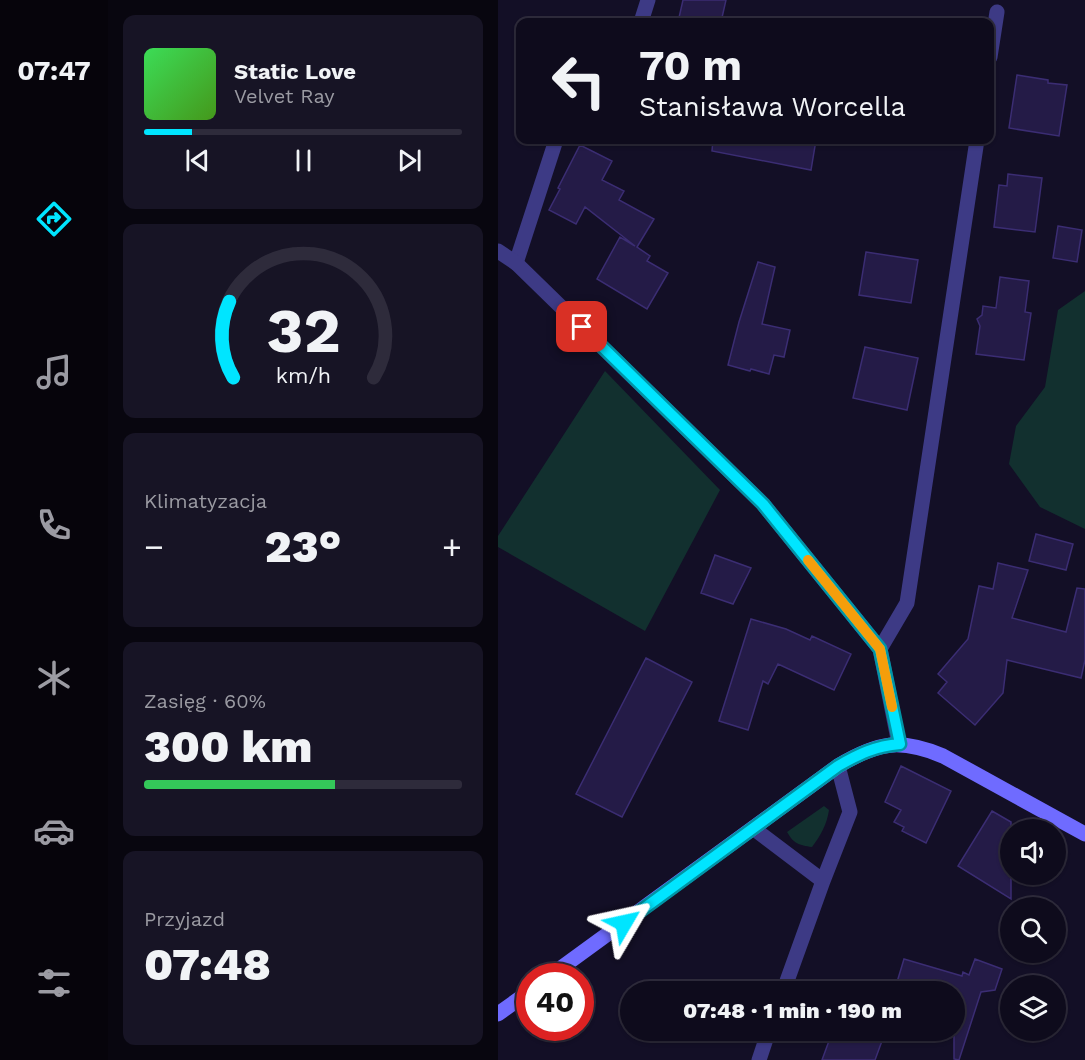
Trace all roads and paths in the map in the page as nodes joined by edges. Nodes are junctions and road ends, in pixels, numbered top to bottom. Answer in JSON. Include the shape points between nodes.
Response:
{"nodes":[{"id":1,"x":648,"y":0,"type":"edge"},
{"id":2,"x":997,"y":12,"type":"dead end"},
{"id":3,"x":642,"y":18,"type":"edge"},
{"id":4,"x":994,"y":31,"type":"edge"},
{"id":5,"x":555,"y":144,"type":"edge"},
{"id":6,"x":976,"y":144,"type":"edge"},
{"id":7,"x":498,"y":251,"type":"edge"},
{"id":8,"x":516,"y":263,"type":"junction"},
{"id":9,"x":880,"y":649,"type":"junction"},
{"id":10,"x":900,"y":744,"type":"junction"},
{"id":11,"x":838,"y":766,"type":"junction"},
{"id":12,"x":753,"y":828,"type":"junction"},
{"id":13,"x":1085,"y":834,"type":"edge"},
{"id":14,"x":823,"y":881,"type":"junction"},
{"id":15,"x":568,"y":963,"type":"edge"},
{"id":16,"x":787,"y":981,"type":"edge"},
{"id":17,"x":516,"y":1001,"type":"edge"},
{"id":18,"x":498,"y":1014,"type":"edge"},
{"id":19,"x":765,"y":1041,"type":"edge"},
{"id":20,"x":759,"y":1060,"type":"edge"}],
"edges":[{"from":1,"to":3,"type":"street"},
{"from":2,"to":4,"type":"street"},
{"from":5,"to":8,"type":"street"},
{"from":6,"to":9,"type":"street","via":[[907,603]]},
{"from":7,"to":8,"type":"street"},
{"from":8,"to":9,"type":"street","via":[[763,504]]},
{"from":9,"to":10,"type":"street"},
{"from":10,"to":11,"type":"street","via":[[868,750]]},
{"from":10,"to":13,"type":"street","via":[[943,756]]},
{"from":11,"to":12,"type":"street"},
{"from":11,"to":14,"type":"street","via":[[850,812]]},
{"from":12,"to":14,"type":"street"},
{"from":12,"to":15,"type":"street"},
{"from":14,"to":16,"type":"street"},
{"from":17,"to":18,"type":"street"},
{"from":19,"to":20,"type":"street"}]}
